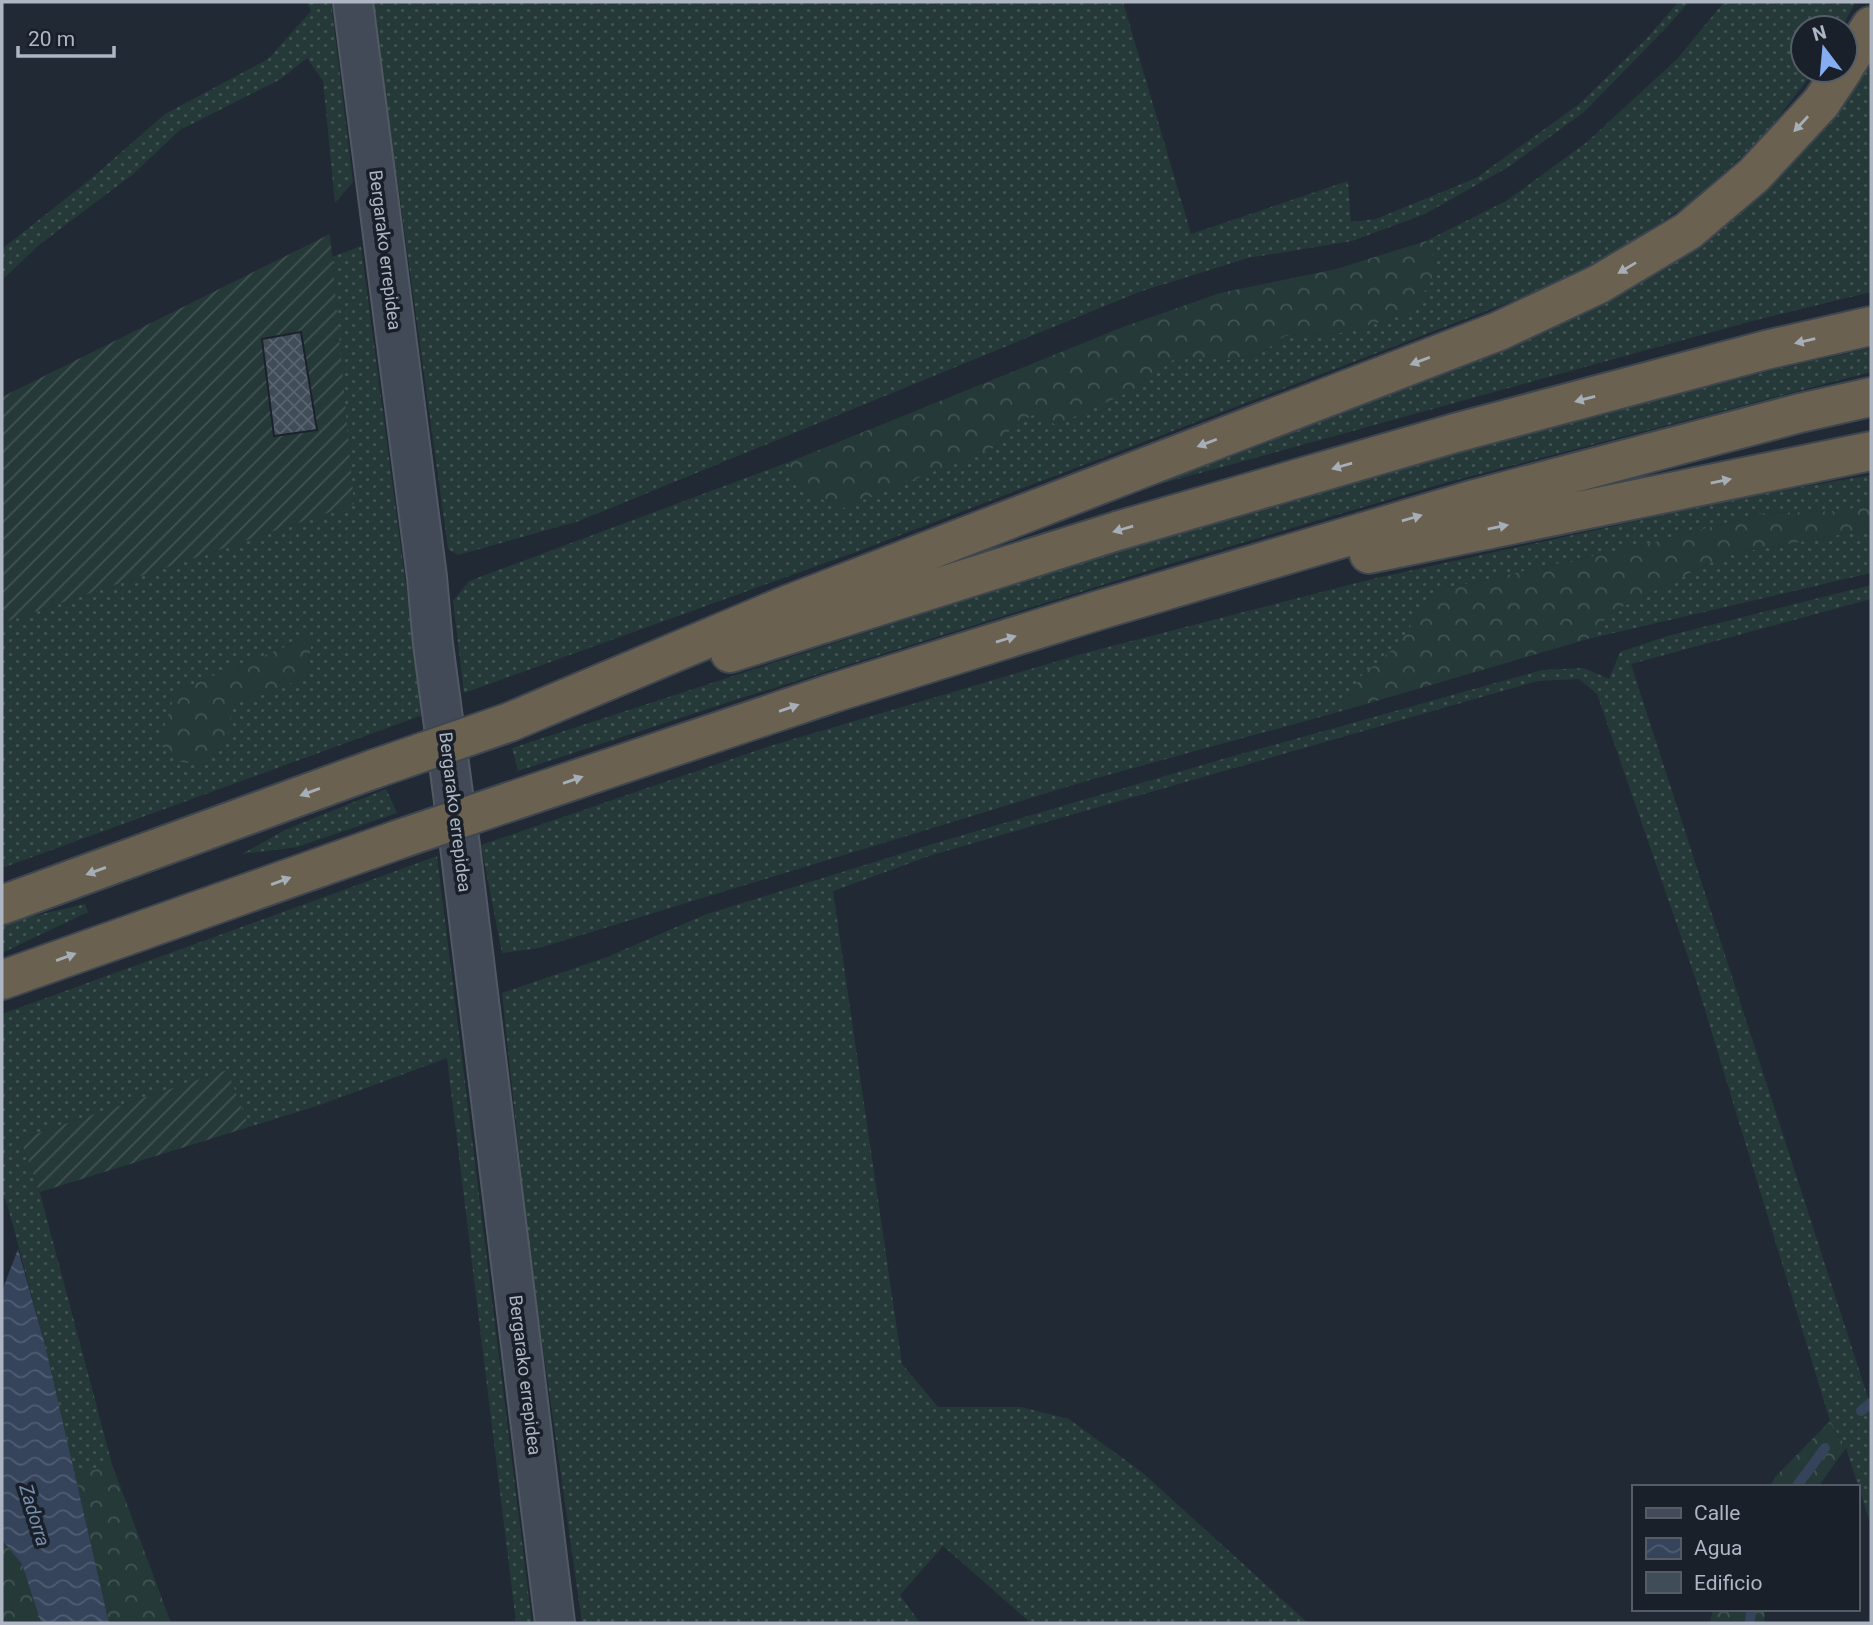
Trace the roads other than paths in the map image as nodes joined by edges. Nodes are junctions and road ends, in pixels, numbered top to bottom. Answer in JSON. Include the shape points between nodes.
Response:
{"nodes":[{"id":1,"x":353,"y":2,"type":"edge"},
{"id":2,"x":1871,"y":26,"type":"edge"},
{"id":3,"x":1859,"y":45,"type":"edge"},
{"id":4,"x":1833,"y":84,"type":"edge"},
{"id":5,"x":1871,"y":326,"type":"edge"},
{"id":6,"x":1871,"y":397,"type":"edge"},
{"id":7,"x":1871,"y":451,"type":"edge"},
{"id":8,"x":1096,"y":611,"type":"junction"},
{"id":9,"x":510,"y":722,"type":"junction"},
{"id":10,"x":2,"y":905,"type":"edge"},
{"id":11,"x":2,"y":980,"type":"edge"},
{"id":12,"x":555,"y":1623,"type":"edge"}],
"edges":[{"from":1,"to":12,"type":"street","name":"Bergarako errepidea"},
{"from":2,"to":3,"type":"highway"},
{"from":4,"to":9,"type":"highway","one_way":true,"via":[[1754,175],[1688,231],[1600,284],[1499,331],[787,605]]},
{"from":5,"to":9,"type":"highway","one_way":true,"via":[[1455,433],[1130,527]]},
{"from":8,"to":6,"type":"highway","one_way":true,"via":[[1475,499]]},
{"from":8,"to":7,"type":"highway","one_way":true},
{"from":11,"to":8,"type":"highway","one_way":true,"bridge":true,"via":[[509,802]]},
{"from":9,"to":10,"type":"highway","one_way":true,"bridge":true}]}
